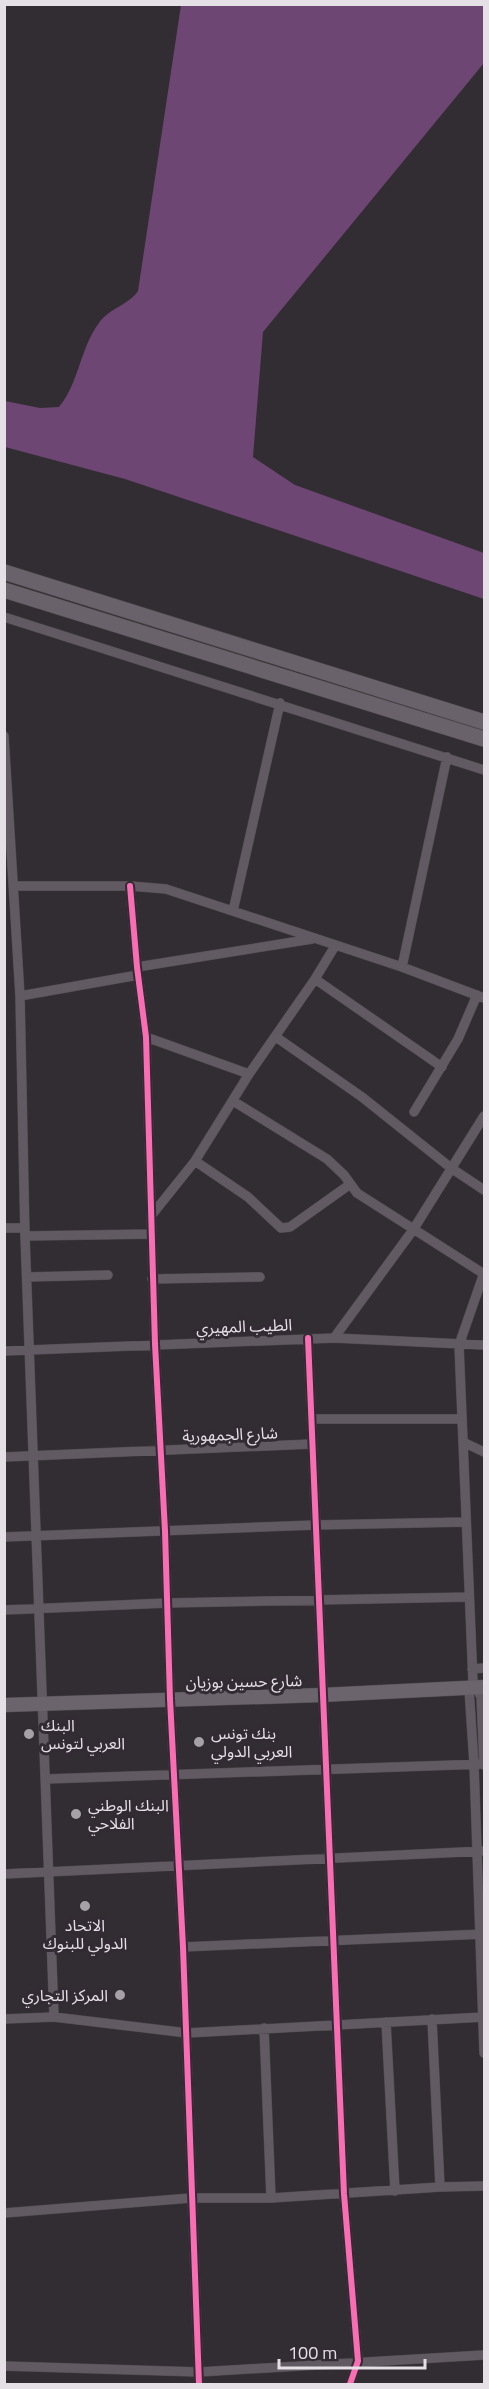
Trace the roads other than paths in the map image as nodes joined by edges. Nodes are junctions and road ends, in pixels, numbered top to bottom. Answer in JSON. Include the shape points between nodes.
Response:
{"nodes":[{"id":1,"x":5,"y":573,"type":"edge"},
{"id":2,"x":4,"y":590,"type":"edge"},
{"id":3,"x":4,"y":617,"type":"edge"},
{"id":4,"x":280,"y":703,"type":"junction"},
{"id":5,"x":484,"y":722,"type":"edge"},
{"id":6,"x":4,"y":736,"type":"edge"},
{"id":7,"x":484,"y":739,"type":"edge"},
{"id":8,"x":447,"y":757,"type":"junction"},
{"id":9,"x":484,"y":770,"type":"edge"},
{"id":10,"x":6,"y":772,"type":"edge"},
{"id":11,"x":14,"y":886,"type":"junction"},
{"id":12,"x":130,"y":886,"type":"junction"},
{"id":13,"x":233,"y":911,"type":"junction"},
{"id":14,"x":4,"y":924,"type":"edge"},
{"id":15,"x":15,"y":928,"type":"junction"},
{"id":16,"x":315,"y":939,"type":"junction"},
{"id":17,"x":335,"y":946,"type":"junction"},
{"id":18,"x":402,"y":967,"type":"junction"},
{"id":19,"x":138,"y":971,"type":"junction"},
{"id":20,"x":315,"y":979,"type":"junction"},
{"id":21,"x":20,"y":996,"type":"junction"},
{"id":22,"x":481,"y":996,"type":"edge"},
{"id":23,"x":146,"y":1037,"type":"junction"},
{"id":24,"x":276,"y":1037,"type":"junction"},
{"id":25,"x":442,"y":1067,"type":"junction"},
{"id":26,"x":249,"y":1074,"type":"junction"},
{"id":27,"x":233,"y":1101,"type":"junction"},
{"id":28,"x":414,"y":1112,"type":"dead end"},
{"id":29,"x":484,"y":1116,"type":"edge"},
{"id":30,"x":195,"y":1161,"type":"junction"},
{"id":31,"x":451,"y":1168,"type":"junction"},
{"id":32,"x":349,"y":1185,"type":"junction"},
{"id":33,"x":484,"y":1190,"type":"edge"},
{"id":34,"x":151,"y":1216,"type":"junction"},
{"id":35,"x":4,"y":1228,"type":"edge"},
{"id":36,"x":413,"y":1230,"type":"junction"},
{"id":37,"x":25,"y":1232,"type":"junction"},
{"id":38,"x":152,"y":1234,"type":"junction"},
{"id":39,"x":484,"y":1273,"type":"edge"},
{"id":40,"x":108,"y":1275,"type":"dead end"},
{"id":41,"x":27,"y":1277,"type":"junction"},
{"id":42,"x":260,"y":1277,"type":"dead end"},
{"id":43,"x":152,"y":1279,"type":"junction"},
{"id":44,"x":308,"y":1338,"type":"junction"},
{"id":45,"x":334,"y":1338,"type":"junction"},
{"id":46,"x":155,"y":1344,"type":"junction"},
{"id":47,"x":459,"y":1345,"type":"junction"},
{"id":48,"x":484,"y":1345,"type":"edge"},
{"id":49,"x":30,"y":1350,"type":"junction"},
{"id":50,"x":4,"y":1351,"type":"edge"},
{"id":51,"x":311,"y":1419,"type":"junction"},
{"id":52,"x":462,"y":1419,"type":"junction"},
{"id":53,"x":463,"y":1442,"type":"junction"},
{"id":54,"x":312,"y":1444,"type":"junction"},
{"id":55,"x":160,"y":1449,"type":"junction"},
{"id":56,"x":484,"y":1452,"type":"edge"},
{"id":57,"x":34,"y":1456,"type":"junction"},
{"id":58,"x":4,"y":1458,"type":"edge"},
{"id":59,"x":466,"y":1522,"type":"junction"},
{"id":60,"x":315,"y":1525,"type":"junction"},
{"id":61,"x":165,"y":1531,"type":"junction"},
{"id":62,"x":37,"y":1536,"type":"junction"},
{"id":63,"x":4,"y":1537,"type":"edge"},
{"id":64,"x":469,"y":1597,"type":"junction"},
{"id":65,"x":318,"y":1600,"type":"junction"},
{"id":66,"x":166,"y":1603,"type":"junction"},
{"id":67,"x":39,"y":1609,"type":"junction"},
{"id":68,"x":4,"y":1610,"type":"edge"},
{"id":69,"x":484,"y":1668,"type":"edge"},
{"id":70,"x":472,"y":1669,"type":"junction"},
{"id":71,"x":476,"y":1687,"type":"edge"},
{"id":72,"x":322,"y":1695,"type":"junction"},
{"id":73,"x":170,"y":1699,"type":"junction"},
{"id":74,"x":4,"y":1704,"type":"edge"},
{"id":75,"x":43,"y":1704,"type":"junction"},
{"id":76,"x":474,"y":1764,"type":"junction"},
{"id":77,"x":484,"y":1764,"type":"edge"},
{"id":78,"x":325,"y":1770,"type":"junction"},
{"id":79,"x":174,"y":1775,"type":"junction"},
{"id":80,"x":46,"y":1779,"type":"junction"},
{"id":81,"x":480,"y":1851,"type":"edge"},
{"id":82,"x":329,"y":1857,"type":"junction"},
{"id":83,"x":178,"y":1864,"type":"junction"},
{"id":84,"x":49,"y":1872,"type":"junction"},
{"id":85,"x":4,"y":1874,"type":"edge"},
{"id":86,"x":482,"y":1934,"type":"edge"},
{"id":87,"x":333,"y":1941,"type":"junction"},
{"id":88,"x":183,"y":1947,"type":"junction"},
{"id":89,"x":54,"y":2017,"type":"junction"},
{"id":90,"x":484,"y":2017,"type":"edge"},
{"id":91,"x":4,"y":2019,"type":"edge"},
{"id":92,"x":432,"y":2019,"type":"junction"},
{"id":93,"x":386,"y":2022,"type":"junction"},
{"id":94,"x":337,"y":2024,"type":"junction"},
{"id":95,"x":264,"y":2028,"type":"junction"},
{"id":96,"x":187,"y":2032,"type":"junction"},
{"id":97,"x":484,"y":2053,"type":"edge"},
{"id":98,"x":440,"y":2187,"type":"junction"},
{"id":99,"x":484,"y":2187,"type":"edge"},
{"id":100,"x":394,"y":2192,"type":"junction"},
{"id":101,"x":344,"y":2194,"type":"junction"},
{"id":102,"x":271,"y":2198,"type":"junction"},
{"id":103,"x":191,"y":2199,"type":"junction"},
{"id":104,"x":4,"y":2213,"type":"edge"},
{"id":105,"x":484,"y":2355,"type":"edge"},
{"id":106,"x":358,"y":2361,"type":"junction"},
{"id":107,"x":4,"y":2366,"type":"edge"},
{"id":108,"x":199,"y":2372,"type":"junction"},
{"id":109,"x":199,"y":2385,"type":"edge"},
{"id":110,"x":350,"y":2385,"type":"edge"}],
"edges":[{"from":1,"to":5,"type":"main road"},
{"from":2,"to":7,"type":"main road"},
{"from":3,"to":4,"type":"street"},
{"from":4,"to":8,"type":"street"},
{"from":4,"to":13,"type":"street"},
{"from":6,"to":10,"type":"street"},
{"from":8,"to":9,"type":"street"},
{"from":8,"to":18,"type":"street"},
{"from":10,"to":11,"type":"street"},
{"from":11,"to":12,"type":"street"},
{"from":11,"to":15,"type":"street"},
{"from":12,"to":13,"type":"street","via":[[166,889]]},
{"from":12,"to":19,"type":"street"},
{"from":13,"to":16,"type":"street"},
{"from":14,"to":15,"type":"street"},
{"from":15,"to":21,"type":"street"},
{"from":16,"to":17,"type":"street"},
{"from":16,"to":19,"type":"street"},
{"from":17,"to":18,"type":"street"},
{"from":17,"to":20,"type":"street"},
{"from":18,"to":22,"type":"street"},
{"from":19,"to":21,"type":"street"},
{"from":19,"to":23,"type":"street"},
{"from":20,"to":24,"type":"street"},
{"from":20,"to":25,"type":"street"},
{"from":21,"to":37,"type":"street"},
{"from":22,"to":25,"type":"street"},
{"from":23,"to":26,"type":"street"},
{"from":23,"to":34,"type":"street"},
{"from":24,"to":26,"type":"street"},
{"from":24,"to":31,"type":"street","via":[[362,1097]]},
{"from":25,"to":28,"type":"street"},
{"from":26,"to":27,"type":"street"},
{"from":27,"to":30,"type":"street"},
{"from":27,"to":32,"type":"street","via":[[327,1159]]},
{"from":29,"to":31,"type":"street"},
{"from":30,"to":32,"type":"street","via":[[248,1197],[281,1228],[290,1227]]},
{"from":30,"to":34,"type":"street"},
{"from":31,"to":33,"type":"street"},
{"from":31,"to":36,"type":"street"},
{"from":32,"to":36,"type":"street"},
{"from":34,"to":38,"type":"street"},
{"from":35,"to":37,"type":"street"},
{"from":36,"to":39,"type":"street"},
{"from":36,"to":45,"type":"street"},
{"from":37,"to":38,"type":"street"},
{"from":37,"to":41,"type":"street"},
{"from":38,"to":43,"type":"street"},
{"from":39,"to":47,"type":"street"},
{"from":40,"to":41,"type":"street"},
{"from":41,"to":49,"type":"street"},
{"from":42,"to":43,"type":"street"},
{"from":43,"to":46,"type":"street"},
{"from":44,"to":45,"type":"street","name":"الطيب المهيري"},
{"from":44,"to":46,"type":"street","name":"الطيب المهيري"},
{"from":44,"to":51,"type":"street"},
{"from":45,"to":47,"type":"street","name":"الطيب المهيري"},
{"from":46,"to":49,"type":"street","name":"الطيب المهيري"},
{"from":46,"to":55,"type":"street"},
{"from":47,"to":48,"type":"street","name":"الطيب المهيري"},
{"from":47,"to":52,"type":"street"},
{"from":49,"to":50,"type":"street","name":"الطيب المهيري"},
{"from":49,"to":57,"type":"street"},
{"from":51,"to":52,"type":"street"},
{"from":51,"to":54,"type":"street"},
{"from":52,"to":53,"type":"street"},
{"from":53,"to":56,"type":"street"},
{"from":53,"to":59,"type":"street"},
{"from":54,"to":55,"type":"street","name":"شارع الجمهورية"},
{"from":54,"to":60,"type":"street"},
{"from":55,"to":57,"type":"street","name":"شارع الجمهورية"},
{"from":55,"to":61,"type":"street"},
{"from":57,"to":58,"type":"street","name":"شارع الجمهورية"},
{"from":57,"to":62,"type":"street"},
{"from":59,"to":60,"type":"street"},
{"from":59,"to":64,"type":"street"},
{"from":60,"to":61,"type":"street"},
{"from":60,"to":65,"type":"street"},
{"from":61,"to":62,"type":"street"},
{"from":61,"to":66,"type":"street"},
{"from":62,"to":63,"type":"street"},
{"from":62,"to":67,"type":"street"},
{"from":64,"to":65,"type":"street"},
{"from":64,"to":70,"type":"street"},
{"from":65,"to":66,"type":"street"},
{"from":65,"to":72,"type":"street"},
{"from":66,"to":67,"type":"street"},
{"from":66,"to":73,"type":"street"},
{"from":67,"to":68,"type":"street"},
{"from":67,"to":75,"type":"street"},
{"from":69,"to":70,"type":"street"},
{"from":70,"to":71,"type":"street"},
{"from":71,"to":72,"type":"main road","name":"شارع حسين بوزيان"},
{"from":71,"to":76,"type":"street"},
{"from":71,"to":77,"type":"street","via":[[481,1697]]},
{"from":72,"to":73,"type":"main road","name":"شارع حسين بوزيان"},
{"from":72,"to":78,"type":"street"},
{"from":73,"to":75,"type":"main road","name":"شارع حسين بوزيان"},
{"from":73,"to":79,"type":"street"},
{"from":74,"to":75,"type":"main road","name":"شارع حسين بوزيان"},
{"from":75,"to":80,"type":"street"},
{"from":76,"to":77,"type":"street"},
{"from":76,"to":78,"type":"street"},
{"from":76,"to":81,"type":"street"},
{"from":78,"to":79,"type":"street"},
{"from":78,"to":82,"type":"street"},
{"from":79,"to":80,"type":"street"},
{"from":79,"to":83,"type":"street"},
{"from":80,"to":84,"type":"street"},
{"from":81,"to":82,"type":"street"},
{"from":81,"to":86,"type":"street"},
{"from":82,"to":83,"type":"street"},
{"from":82,"to":87,"type":"street"},
{"from":83,"to":84,"type":"street"},
{"from":83,"to":88,"type":"street"},
{"from":84,"to":85,"type":"street"},
{"from":84,"to":89,"type":"street"},
{"from":86,"to":87,"type":"street"},
{"from":86,"to":90,"type":"street"},
{"from":87,"to":88,"type":"street"},
{"from":87,"to":94,"type":"street"},
{"from":88,"to":96,"type":"street"},
{"from":89,"to":91,"type":"street"},
{"from":89,"to":96,"type":"street"},
{"from":90,"to":92,"type":"street"},
{"from":90,"to":97,"type":"street"},
{"from":92,"to":93,"type":"street"},
{"from":92,"to":98,"type":"street"},
{"from":93,"to":94,"type":"street"},
{"from":93,"to":100,"type":"street"},
{"from":94,"to":95,"type":"street"},
{"from":94,"to":101,"type":"street"},
{"from":95,"to":96,"type":"street"},
{"from":95,"to":102,"type":"street"},
{"from":96,"to":103,"type":"street"},
{"from":98,"to":99,"type":"street"},
{"from":98,"to":100,"type":"street"},
{"from":100,"to":101,"type":"street"},
{"from":101,"to":102,"type":"street"},
{"from":101,"to":106,"type":"street"},
{"from":102,"to":103,"type":"street"},
{"from":103,"to":104,"type":"street"},
{"from":103,"to":108,"type":"street"},
{"from":105,"to":106,"type":"street"},
{"from":106,"to":108,"type":"street"},
{"from":106,"to":110,"type":"street"},
{"from":107,"to":108,"type":"street"},
{"from":108,"to":109,"type":"street"}]}
